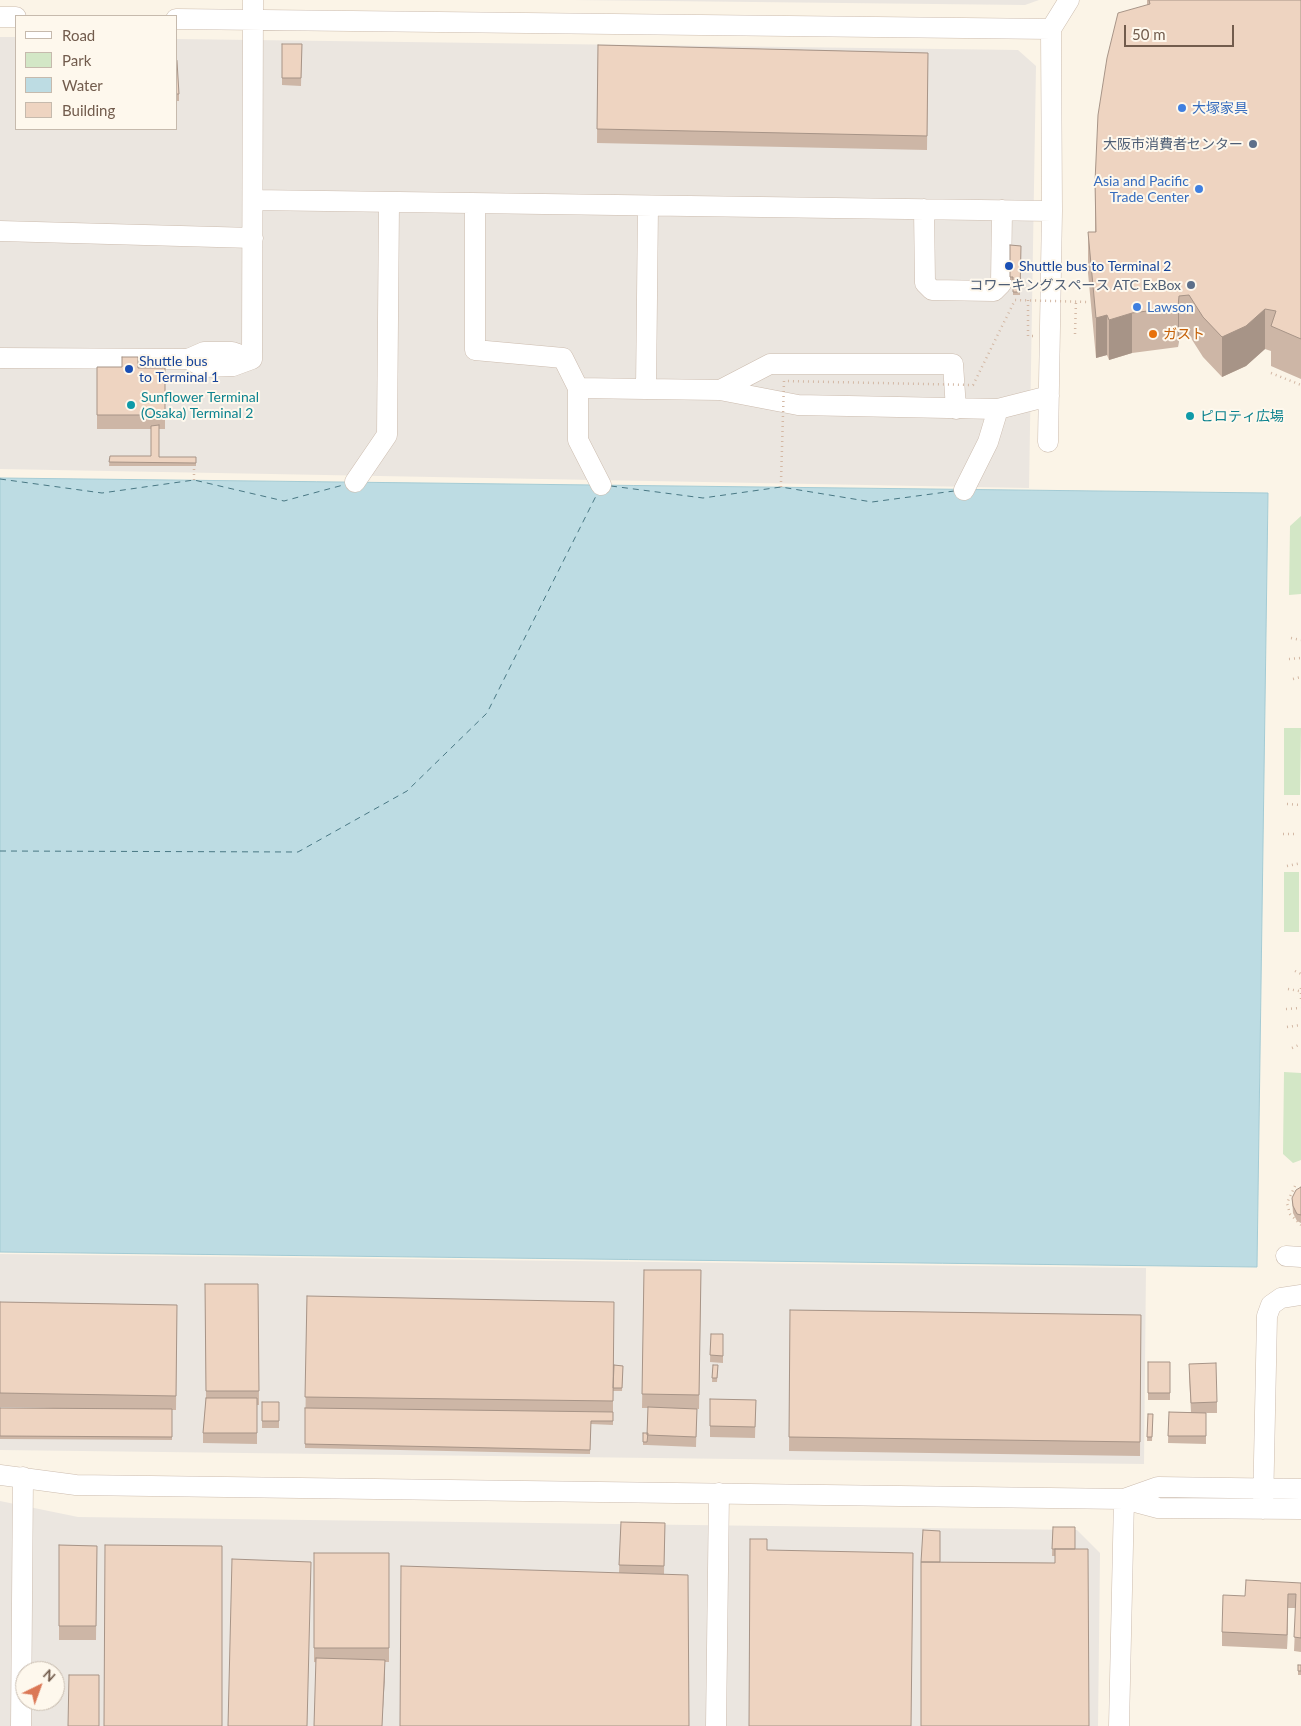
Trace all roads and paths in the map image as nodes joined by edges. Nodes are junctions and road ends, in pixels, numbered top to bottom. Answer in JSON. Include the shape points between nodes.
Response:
{"nodes":[{"id":1,"x":1069,"y":0,"type":"edge"},
{"id":2,"x":254,"y":10,"type":"edge"},
{"id":3,"x":0,"y":17,"type":"edge"},
{"id":4,"x":15,"y":18,"type":"edge"},
{"id":5,"x":178,"y":19,"type":"edge"},
{"id":6,"x":1051,"y":30,"type":"junction"},
{"id":7,"x":254,"y":200,"type":"junction"},
{"id":8,"x":389,"y":203,"type":"junction"},
{"id":9,"x":475,"y":204,"type":"junction"},
{"id":10,"x":648,"y":206,"type":"junction"},
{"id":11,"x":924,"y":209,"type":"junction"},
{"id":12,"x":1002,"y":210,"type":"junction"},
{"id":13,"x":1052,"y":211,"type":"junction"},
{"id":14,"x":0,"y":231,"type":"edge"},
{"id":15,"x":253,"y":238,"type":"junction"},
{"id":16,"x":1028,"y":300,"type":"junction"},
{"id":17,"x":1076,"y":301,"type":"junction"},
{"id":18,"x":1089,"y":302,"type":"edge"},
{"id":19,"x":1074,"y":334,"type":"dead end"},
{"id":20,"x":1036,"y":337,"type":"dead end"},
{"id":21,"x":0,"y":358,"type":"edge"},
{"id":22,"x":1272,"y":373,"type":"dead end"},
{"id":23,"x":1301,"y":386,"type":"edge"},
{"id":24,"x":578,"y":388,"type":"junction"},
{"id":25,"x":646,"y":389,"type":"junction"},
{"id":26,"x":720,"y":390,"type":"junction"},
{"id":27,"x":1049,"y":396,"type":"junction"},
{"id":28,"x":956,"y":409,"type":"junction"},
{"id":29,"x":998,"y":409,"type":"junction"},
{"id":30,"x":1048,"y":442,"type":"dead end"},
{"id":31,"x":184,"y":464,"type":"edge"},
{"id":32,"x":194,"y":480,"type":"dead end"},
{"id":33,"x":355,"y":482,"type":"dead end"},
{"id":34,"x":601,"y":485,"type":"dead end"},
{"id":35,"x":781,"y":487,"type":"dead end"},
{"id":36,"x":964,"y":490,"type":"dead end"},
{"id":37,"x":1291,"y":638,"type":"dead end"},
{"id":38,"x":1301,"y":640,"type":"edge"},
{"id":39,"x":1290,"y":658,"type":"dead end"},
{"id":40,"x":1301,"y":658,"type":"edge"},
{"id":41,"x":1301,"y":677,"type":"edge"},
{"id":42,"x":1293,"y":679,"type":"dead end"},
{"id":43,"x":1287,"y":804,"type":"dead end"},
{"id":44,"x":1301,"y":805,"type":"edge"},
{"id":45,"x":1284,"y":834,"type":"dead end"},
{"id":46,"x":1294,"y":834,"type":"dead end"},
{"id":47,"x":1301,"y":862,"type":"edge"},
{"id":48,"x":1287,"y":866,"type":"dead end"},
{"id":49,"x":1295,"y":971,"type":"dead end"},
{"id":50,"x":1301,"y":974,"type":"edge"},
{"id":51,"x":1288,"y":989,"type":"dead end"},
{"id":52,"x":1300,"y":990,"type":"edge"},
{"id":53,"x":1301,"y":999,"type":"edge"},
{"id":54,"x":1301,"y":1008,"type":"edge"},
{"id":55,"x":1286,"y":1009,"type":"dead end"},
{"id":56,"x":1301,"y":1024,"type":"edge"},
{"id":57,"x":1287,"y":1026,"type":"dead end"},
{"id":58,"x":1301,"y":1044,"type":"edge"},
{"id":59,"x":1292,"y":1048,"type":"dead end"},
{"id":60,"x":1295,"y":1186,"type":"dead end"},
{"id":61,"x":1301,"y":1225,"type":"edge"},
{"id":62,"x":1301,"y":1296,"type":"edge"},
{"id":63,"x":0,"y":1474,"type":"edge"},
{"id":64,"x":23,"y":1477,"type":"junction"},
{"id":65,"x":1264,"y":1489,"type":"junction"},
{"id":66,"x":1301,"y":1489,"type":"edge"},
{"id":67,"x":719,"y":1493,"type":"junction"},
{"id":68,"x":1124,"y":1499,"type":"junction"},
{"id":69,"x":1264,"y":1509,"type":"junction"},
{"id":70,"x":1301,"y":1509,"type":"edge"},
{"id":71,"x":21,"y":1726,"type":"edge"},
{"id":72,"x":716,"y":1726,"type":"edge"},
{"id":73,"x":1119,"y":1726,"type":"edge"}],
"edges":[{"from":1,"to":6,"type":"street"},
{"from":2,"to":5,"type":"street"},
{"from":2,"to":6,"type":"street"},
{"from":2,"to":7,"type":"street"},
{"from":3,"to":4,"type":"street"},
{"from":6,"to":13,"type":"street"},
{"from":7,"to":8,"type":"street"},
{"from":7,"to":15,"type":"street"},
{"from":8,"to":9,"type":"street"},
{"from":8,"to":33,"type":"street","via":[[387,435]]},
{"from":9,"to":10,"type":"street"},
{"from":9,"to":24,"type":"street","via":[[475,350],[563,358]]},
{"from":10,"to":11,"type":"street"},
{"from":10,"to":25,"type":"street"},
{"from":11,"to":12,"type":"street"},
{"from":11,"to":12,"type":"street","via":[[925,283],[932,290],[994,291],[1001,284]]},
{"from":12,"to":13,"type":"street"},
{"from":13,"to":27,"type":"street"},
{"from":14,"to":15,"type":"street"},
{"from":15,"to":21,"type":"street","via":[[252,359],[233,366],[204,367],[188,359]]},
{"from":16,"to":17,"type":"path","bridge":true},
{"from":16,"to":20,"type":"path","via":[[1028,336]]},
{"from":16,"to":35,"type":"path","bridge":true,"via":[[1015,300],[974,385],[784,381]]},
{"from":17,"to":18,"type":"path","bridge":true},
{"from":17,"to":19,"type":"path"},
{"from":22,"to":23,"type":"path"},
{"from":24,"to":25,"type":"street"},
{"from":24,"to":34,"type":"street","via":[[578,440]]},
{"from":25,"to":26,"type":"street"},
{"from":26,"to":28,"type":"street","via":[[798,405]]},
{"from":26,"to":28,"type":"street","via":[[770,364],[953,364]]},
{"from":27,"to":29,"type":"street"},
{"from":27,"to":30,"type":"street"},
{"from":28,"to":29,"type":"street"},
{"from":29,"to":36,"type":"street","via":[[988,442]]},
{"from":31,"to":32,"type":"path","via":[[194,464]]},
{"from":37,"to":38,"type":"path"},
{"from":39,"to":40,"type":"path"},
{"from":41,"to":42,"type":"path"},
{"from":43,"to":44,"type":"path"},
{"from":45,"to":46,"type":"path"},
{"from":47,"to":48,"type":"path"},
{"from":49,"to":50,"type":"path"},
{"from":51,"to":52,"type":"path"},
{"from":52,"to":53,"type":"path"},
{"from":54,"to":55,"type":"path"},
{"from":56,"to":57,"type":"path"},
{"from":58,"to":59,"type":"path"},
{"from":60,"to":61,"type":"path","via":[[1287,1203],[1290,1214]]},
{"from":62,"to":65,"type":"street","via":[[1282,1298],[1271,1304],[1267,1316]]},
{"from":63,"to":64,"type":"street"},
{"from":64,"to":67,"type":"street","via":[[76,1485]]},
{"from":64,"to":71,"type":"street"},
{"from":65,"to":66,"type":"street"},
{"from":65,"to":68,"type":"street","via":[[1158,1487]]},
{"from":65,"to":69,"type":"street"},
{"from":67,"to":68,"type":"street"},
{"from":67,"to":72,"type":"street"},
{"from":68,"to":69,"type":"street","via":[[1158,1508]]},
{"from":68,"to":73,"type":"street"},
{"from":69,"to":70,"type":"street"}]}
